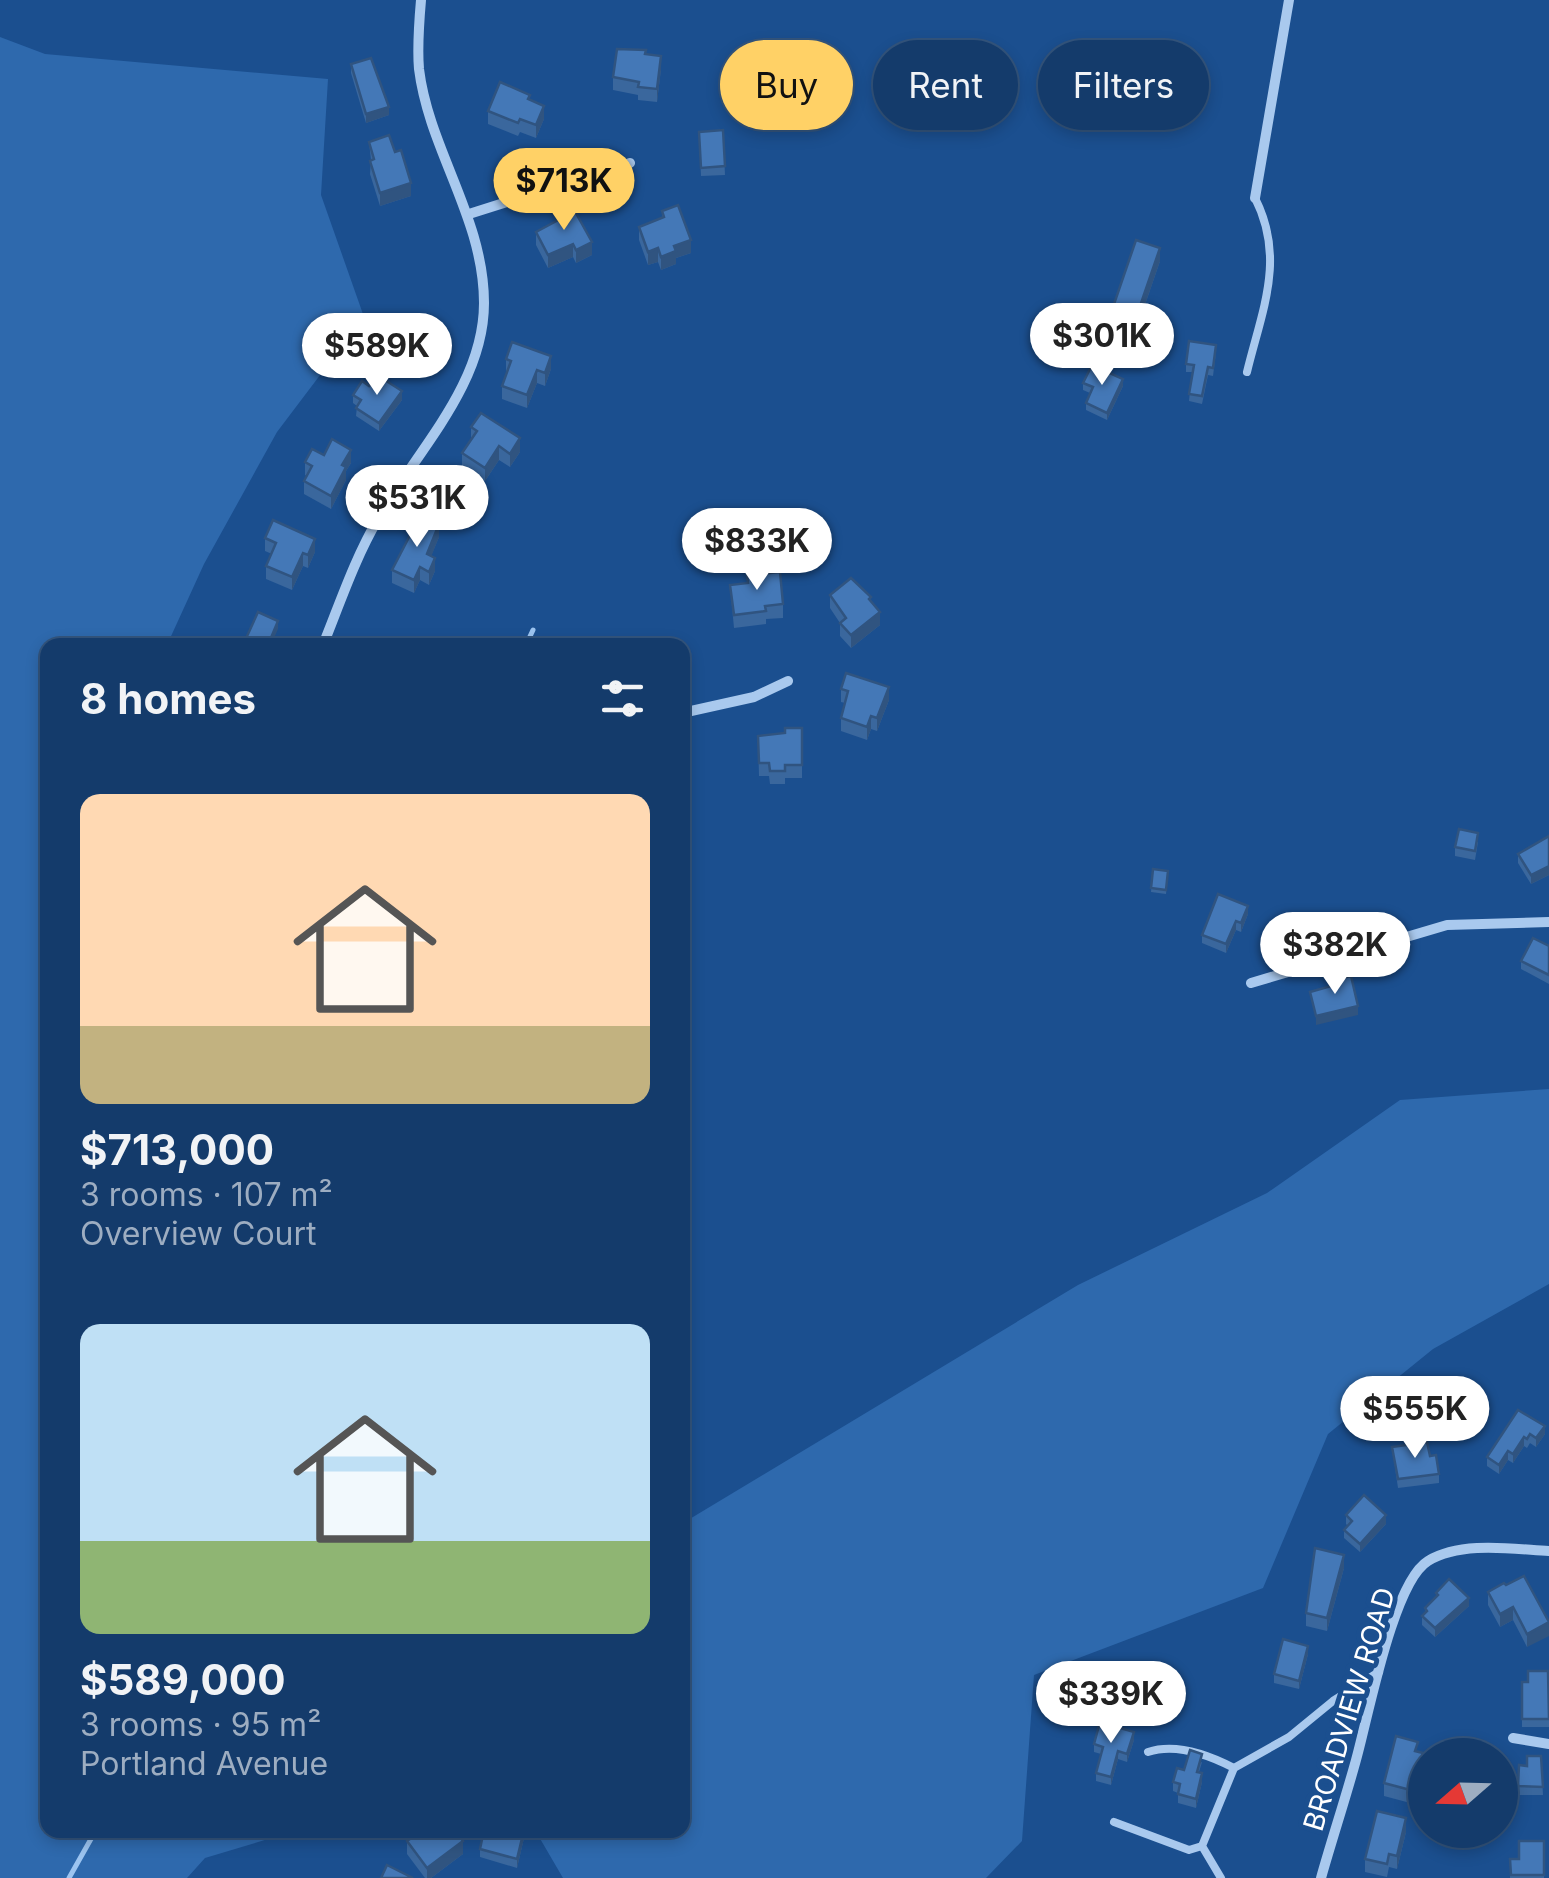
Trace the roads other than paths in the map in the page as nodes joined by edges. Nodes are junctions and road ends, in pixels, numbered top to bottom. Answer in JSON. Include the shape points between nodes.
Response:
{"nodes":[{"id":1,"x":421,"y":0,"type":"edge"},
{"id":2,"x":1289,"y":0,"type":"edge"},
{"id":3,"x":630,"y":163,"type":"dead end"},
{"id":4,"x":1256,"y":198,"type":"joint"},
{"id":5,"x":469,"y":214,"type":"junction"},
{"id":6,"x":1247,"y":372,"type":"dead end"},
{"id":7,"x":327,"y":638,"type":"edge"},
{"id":8,"x":788,"y":680,"type":"dead end"},
{"id":9,"x":690,"y":711,"type":"edge"},
{"id":10,"x":1549,"y":922,"type":"edge"},
{"id":11,"x":1252,"y":983,"type":"dead end"},
{"id":12,"x":1549,"y":1550,"type":"edge"},
{"id":13,"x":1380,"y":1672,"type":"junction"},
{"id":14,"x":1518,"y":1739,"type":"edge"},
{"id":15,"x":1549,"y":1744,"type":"edge"},
{"id":16,"x":1148,"y":1752,"type":"dead end"},
{"id":17,"x":1234,"y":1768,"type":"junction"},
{"id":18,"x":1114,"y":1822,"type":"dead end"},
{"id":19,"x":1202,"y":1846,"type":"junction"},
{"id":20,"x":1222,"y":1878,"type":"edge"},
{"id":21,"x":1321,"y":1878,"type":"edge"}],
"edges":[{"from":1,"to":5,"type":"street","via":[[419,70]]},
{"from":2,"to":4,"type":"street"},
{"from":3,"to":5,"type":"street"},
{"from":4,"to":6,"type":"lane","via":[[1272,258]]},
{"from":5,"to":7,"type":"street","via":[[484,303],[476,353],[444,418],[376,522]]},
{"from":8,"to":9,"type":"street","via":[[754,697]]},
{"from":10,"to":11,"type":"street","via":[[1447,925]]},
{"from":12,"to":13,"type":"street","name":"BROADVIEW ROAD","via":[[1475,1549],[1426,1562],[1391,1628]]},
{"from":13,"to":17,"type":"lane"},
{"from":13,"to":21,"type":"street","name":"BROADVIEW ROAD"},
{"from":14,"to":15,"type":"street"},
{"from":16,"to":17,"type":"lane","via":[[1179,1750]]},
{"from":17,"to":19,"type":"lane"},
{"from":18,"to":19,"type":"lane","via":[[1189,1850]]},
{"from":19,"to":20,"type":"lane"}]}
